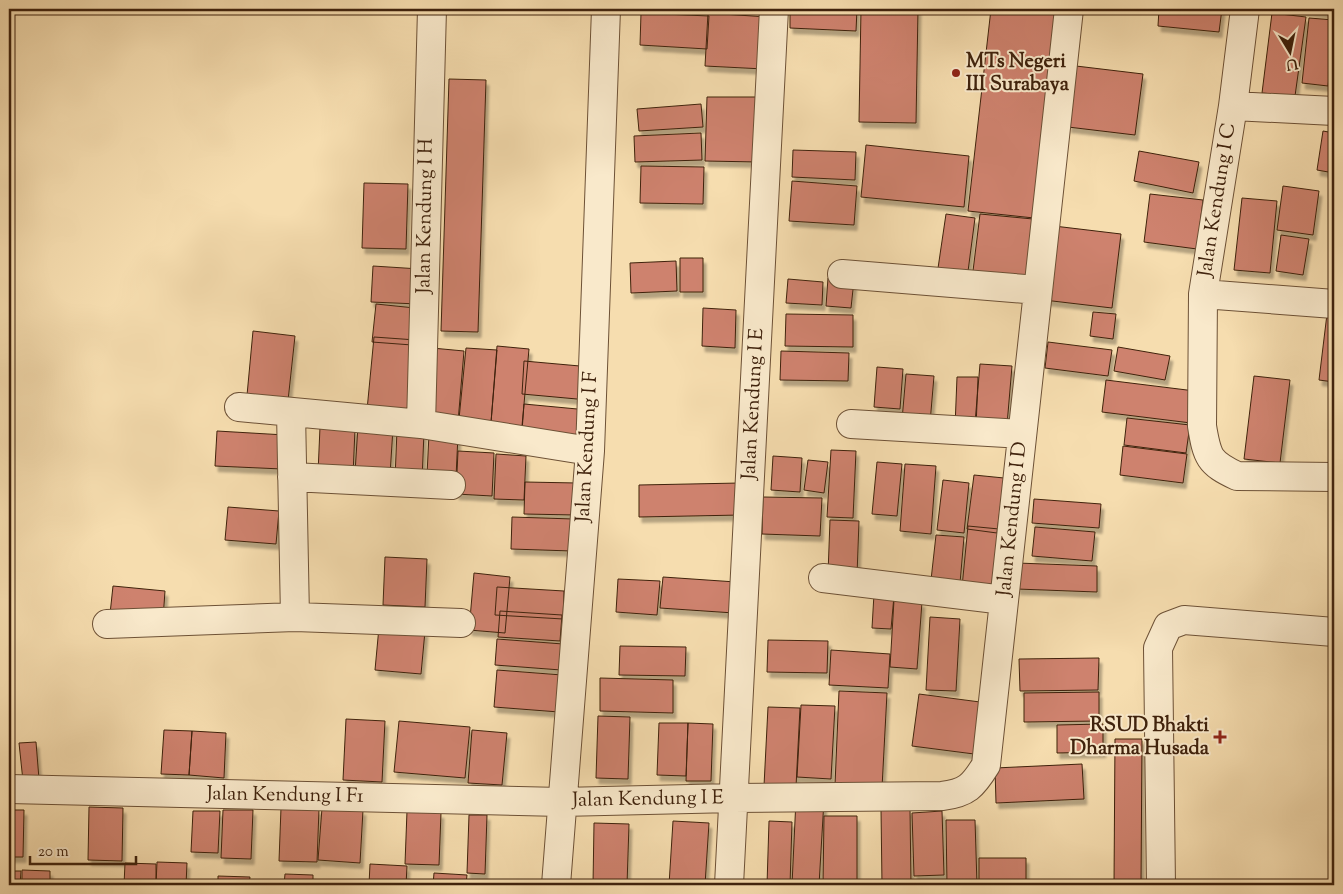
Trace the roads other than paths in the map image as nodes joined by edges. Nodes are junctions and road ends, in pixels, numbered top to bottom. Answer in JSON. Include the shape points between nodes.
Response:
{"nodes":[{"id":1,"x":432,"y":9,"type":"edge"},
{"id":2,"x":606,"y":9,"type":"edge"},
{"id":3,"x":774,"y":9,"type":"edge"},
{"id":4,"x":1069,"y":9,"type":"edge"},
{"id":5,"x":1245,"y":9,"type":"edge"},
{"id":6,"x":1233,"y":106,"type":"junction"},
{"id":7,"x":1334,"y":110,"type":"edge"},
{"id":8,"x":842,"y":274,"type":"dead end"},
{"id":9,"x":1038,"y":290,"type":"junction"},
{"id":10,"x":1203,"y":294,"type":"junction"},
{"id":11,"x":1334,"y":304,"type":"edge"},
{"id":12,"x":239,"y":407,"type":"dead end"},
{"id":13,"x":291,"y":412,"type":"junction"},
{"id":14,"x":421,"y":424,"type":"junction"},
{"id":15,"x":852,"y":424,"type":"dead end"},
{"id":16,"x":1022,"y":434,"type":"junction"},
{"id":17,"x":590,"y":452,"type":"junction"},
{"id":18,"x":292,"y":477,"type":"junction"},
{"id":19,"x":1334,"y":477,"type":"edge"},
{"id":20,"x":451,"y":485,"type":"dead end"},
{"id":21,"x":823,"y":578,"type":"dead end"},
{"id":22,"x":1004,"y":600,"type":"junction"},
{"id":23,"x":295,"y":617,"type":"junction"},
{"id":24,"x":461,"y":623,"type":"dead end"},
{"id":25,"x":107,"y":624,"type":"dead end"},
{"id":26,"x":1334,"y":632,"type":"edge"},
{"id":27,"x":9,"y":789,"type":"edge"},
{"id":28,"x":734,"y":798,"type":"junction"},
{"id":29,"x":561,"y":802,"type":"junction"},
{"id":30,"x":556,"y":885,"type":"edge"},
{"id":31,"x":729,"y":885,"type":"edge"},
{"id":32,"x":1161,"y":885,"type":"edge"}],
"edges":[{"from":1,"to":14,"type":"street","name":"Jalan Kendung I H"},
{"from":2,"to":17,"type":"street","name":"Jalan Kendung I F"},
{"from":3,"to":28,"type":"street","name":"Jalan Kendung I E"},
{"from":4,"to":9,"type":"street","name":"Jalan Kendung I D"},
{"from":5,"to":6,"type":"street","name":"Jalan Kendung I C"},
{"from":6,"to":7,"type":"street","name":"Jalan Kendung I C"},
{"from":6,"to":10,"type":"street","name":"Jalan Kendung I C"},
{"from":8,"to":9,"type":"street"},
{"from":9,"to":16,"type":"street","name":"Jalan Kendung I D"},
{"from":10,"to":11,"type":"street","name":"Jalan Kendung I C"},
{"from":10,"to":19,"type":"street","name":"Jalan Kendung I C","via":[[1202,426],[1213,462],[1237,476]]},
{"from":12,"to":13,"type":"street"},
{"from":13,"to":14,"type":"street"},
{"from":13,"to":18,"type":"street"},
{"from":14,"to":17,"type":"street"},
{"from":15,"to":16,"type":"street"},
{"from":16,"to":22,"type":"street","name":"Jalan Kendung I D"},
{"from":17,"to":29,"type":"street","name":"Jalan Kendung I F"},
{"from":18,"to":20,"type":"street"},
{"from":18,"to":23,"type":"street"},
{"from":21,"to":22,"type":"street"},
{"from":22,"to":28,"type":"street","name":"Jalan Kendung I D","via":[[986,765],[960,794]]},
{"from":23,"to":24,"type":"street"},
{"from":23,"to":25,"type":"street"},
{"from":26,"to":32,"type":"street","via":[[1184,620],[1168,626],[1158,648]]},
{"from":27,"to":29,"type":"street","name":"Jalan Kendung I F1"},
{"from":28,"to":29,"type":"street","name":"Jalan Kendung I E"},
{"from":28,"to":31,"type":"street","name":"Jalan Kendung I E"},
{"from":29,"to":30,"type":"street","name":"Jalan Kendung I F"}]}
